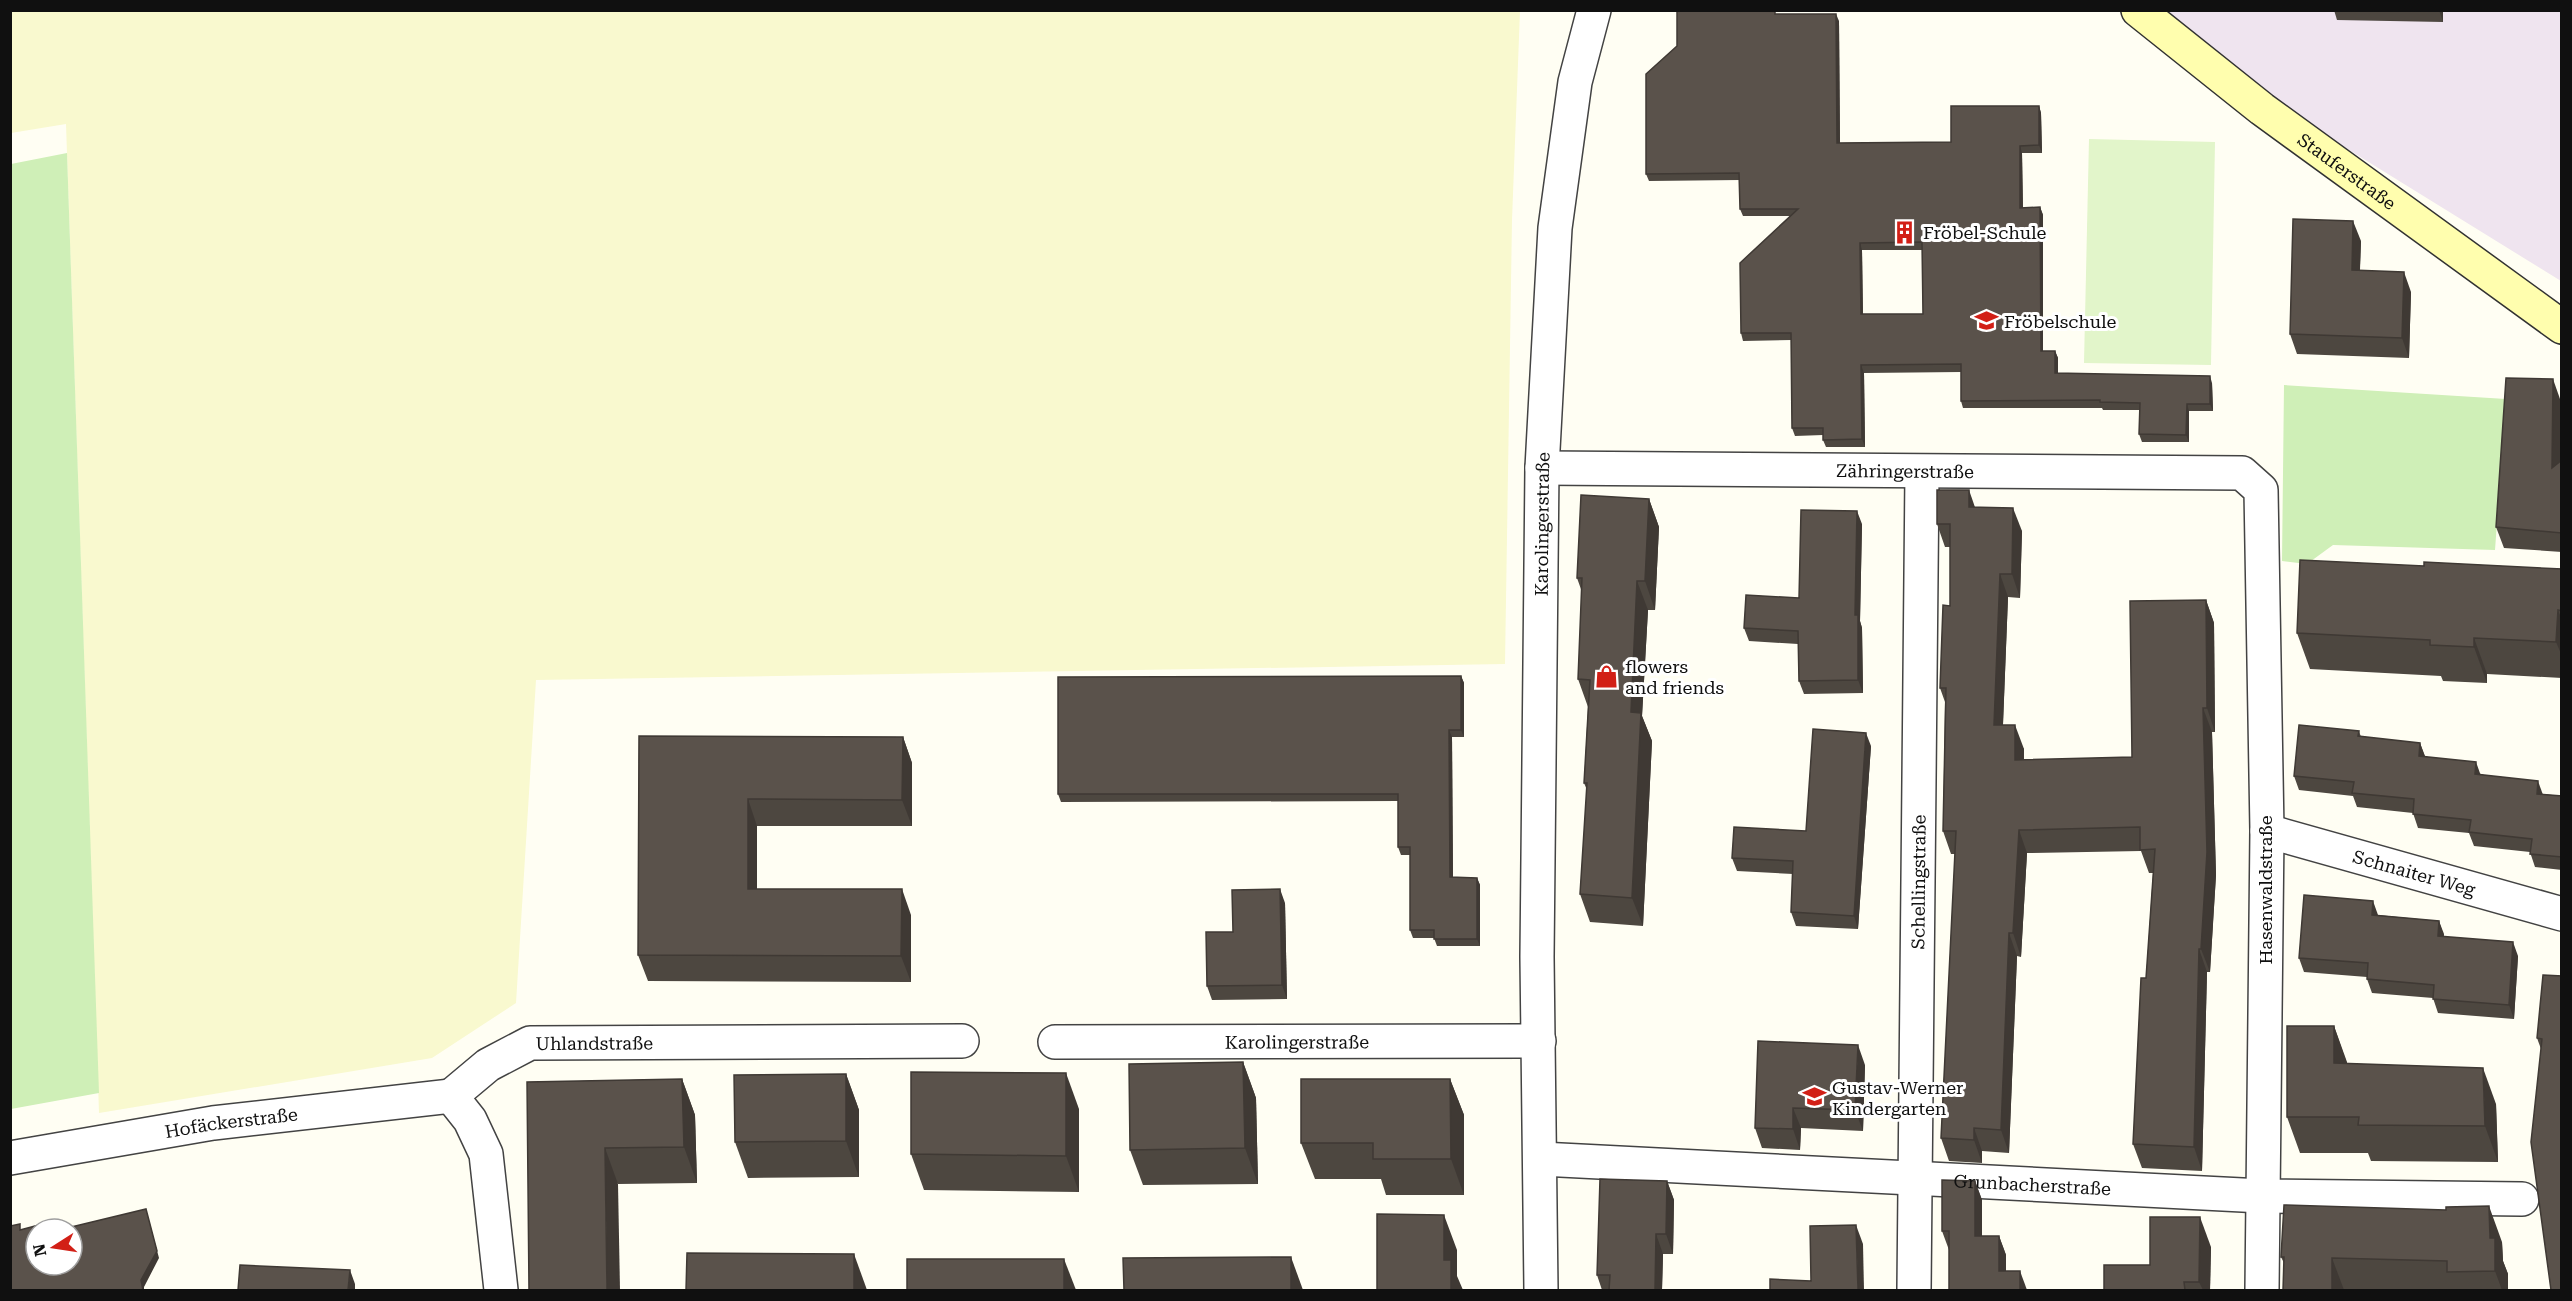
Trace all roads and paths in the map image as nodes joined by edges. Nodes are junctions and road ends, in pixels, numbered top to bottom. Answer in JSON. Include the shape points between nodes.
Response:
{"nodes":[{"id":1,"x":1594,"y":10,"type":"edge"},
{"id":2,"x":2138,"y":10,"type":"edge"},
{"id":3,"x":2562,"y":327,"type":"edge"},
{"id":4,"x":1542,"y":468,"type":"junction"},
{"id":5,"x":1922,"y":473,"type":"junction"},
{"id":6,"x":2261,"y":490,"type":"joint"},
{"id":7,"x":2266,"y":831,"type":"junction"},
{"id":8,"x":2562,"y":914,"type":"edge"},
{"id":9,"x":962,"y":1041,"type":"dead end"},
{"id":10,"x":1539,"y":1041,"type":"junction"},
{"id":11,"x":1055,"y":1042,"type":"dead end"},
{"id":12,"x":451,"y":1096,"type":"junction"},
{"id":13,"x":10,"y":1158,"type":"edge"},
{"id":14,"x":1541,"y":1159,"type":"junction"},
{"id":15,"x":1915,"y":1179,"type":"junction"},
{"id":16,"x":2262,"y":1196,"type":"junction"},
{"id":17,"x":2523,"y":1200,"type":"dead end"},
{"id":18,"x":501,"y":1290,"type":"edge"},
{"id":19,"x":1541,"y":1290,"type":"edge"},
{"id":20,"x":1914,"y":1290,"type":"edge"},
{"id":21,"x":2262,"y":1290,"type":"edge"}],
"edges":[{"from":1,"to":4,"type":"street","name":"Karolingerstraße","via":[[1575,82],[1555,228]]},
{"from":2,"to":3,"type":"main road","name":"Stauferstraße","via":[[2262,109]]},
{"from":4,"to":5,"type":"street","name":"Zähringerstraße"},
{"from":4,"to":10,"type":"street","name":"Karolingerstraße"},
{"from":5,"to":6,"type":"street","name":"Zähringerstraße","via":[[2242,473]]},
{"from":5,"to":15,"type":"street","name":"Schellingstraße"},
{"from":6,"to":7,"type":"street","name":"Hasenwaldstraße"},
{"from":7,"to":8,"type":"street","name":"Schnaiter Weg"},
{"from":7,"to":16,"type":"street","name":"Hasenwaldstraße"},
{"from":9,"to":12,"type":"street","name":"Uhlandstraße","via":[[530,1044],[488,1065]]},
{"from":10,"to":11,"type":"street","name":"Karolingerstraße"},
{"from":10,"to":14,"type":"street","name":"Karolingerstraße"},
{"from":12,"to":13,"type":"street","name":"Hofäckerstraße","via":[[213,1123]]},
{"from":12,"to":18,"type":"street","via":[[470,1120],[486,1154]]},
{"from":14,"to":15,"type":"street","name":"Grunbacherstraße"},
{"from":14,"to":19,"type":"street","name":"Karolingerstraße"},
{"from":15,"to":16,"type":"street","name":"Grunbacherstraße"},
{"from":15,"to":20,"type":"street","name":"Schellingstraße"},
{"from":16,"to":17,"type":"street","name":"Grunbacherstraße"},
{"from":16,"to":21,"type":"street","name":"Hasenwaldstraße"}]}
